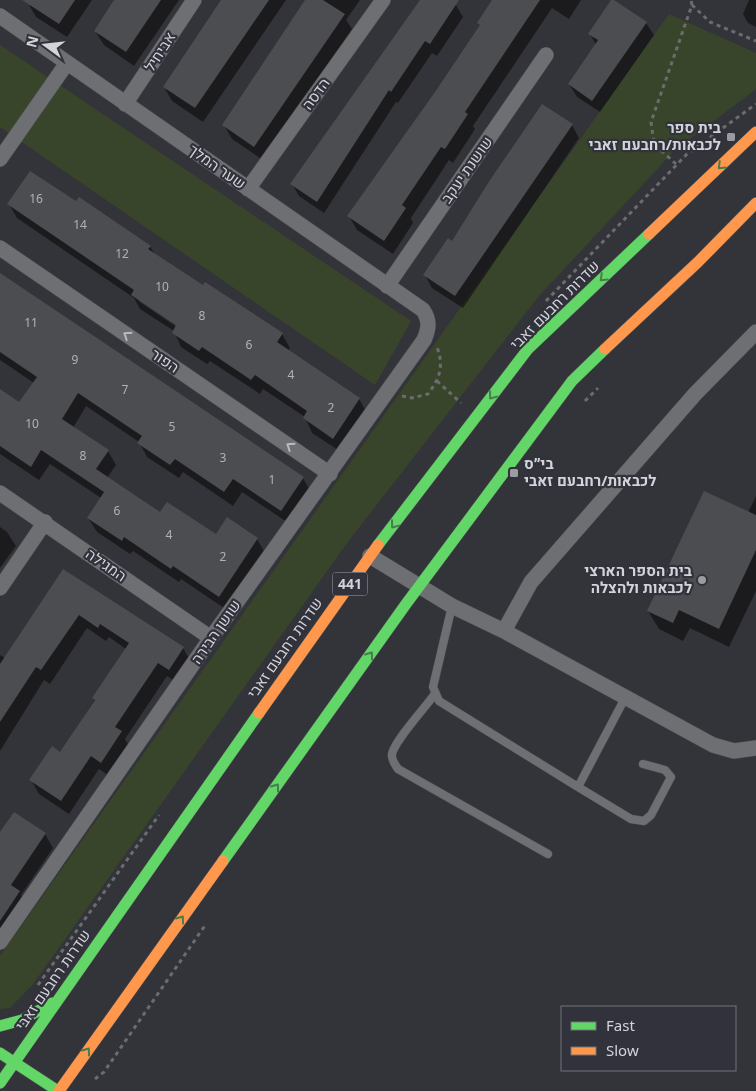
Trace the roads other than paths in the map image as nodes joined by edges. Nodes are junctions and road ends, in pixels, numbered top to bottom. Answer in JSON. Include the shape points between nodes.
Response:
{"nodes":[{"id":1,"x":194,"y":0,"type":"edge"},
{"id":2,"x":383,"y":0,"type":"edge"},
{"id":3,"x":0,"y":16,"type":"edge"},
{"id":4,"x":546,"y":55,"type":"dead end"},
{"id":5,"x":66,"y":63,"type":"junction"},
{"id":6,"x":125,"y":104,"type":"junction"},
{"id":7,"x":756,"y":132,"type":"edge"},
{"id":8,"x":0,"y":159,"type":"edge"},
{"id":9,"x":248,"y":189,"type":"junction"},
{"id":10,"x":756,"y":203,"type":"edge"},
{"id":11,"x":756,"y":215,"type":"edge"},
{"id":12,"x":722,"y":236,"type":"junction"},
{"id":13,"x":0,"y":248,"type":"edge"},
{"id":14,"x":387,"y":286,"type":"junction"},
{"id":15,"x":428,"y":326,"type":"joint"},
{"id":16,"x":756,"y":332,"type":"edge"},
{"id":17,"x":330,"y":474,"type":"junction"},
{"id":18,"x":0,"y":493,"type":"edge"},
{"id":19,"x":45,"y":522,"type":"junction"},
{"id":20,"x":370,"y":556,"type":"junction"},
{"id":21,"x":420,"y":586,"type":"junction"},
{"id":22,"x":0,"y":588,"type":"edge"},
{"id":23,"x":452,"y":606,"type":"junction"},
{"id":24,"x":504,"y":631,"type":"junction"},
{"id":25,"x":211,"y":638,"type":"junction"},
{"id":26,"x":434,"y":696,"type":"junction"},
{"id":27,"x":625,"y":698,"type":"junction"},
{"id":28,"x":756,"y":748,"type":"edge"},
{"id":29,"x":643,"y":764,"type":"dead end"},
{"id":30,"x":578,"y":787,"type":"junction"},
{"id":31,"x":548,"y":854,"type":"dead end"},
{"id":32,"x":0,"y":942,"type":"edge"},
{"id":33,"x":58,"y":999,"type":"junction"},
{"id":34,"x":0,"y":1026,"type":"edge"},
{"id":35,"x":0,"y":1053,"type":"edge"},
{"id":36,"x":14,"y":1063,"type":"junction"},
{"id":37,"x":0,"y":1084,"type":"edge"},
{"id":38,"x":10,"y":1091,"type":"edge"},
{"id":39,"x":58,"y":1091,"type":"edge"}],
"edges":[{"from":1,"to":6,"type":"street","name":"אביחיל"},
{"from":2,"to":9,"type":"street","name":"הדסה"},
{"from":3,"to":5,"type":"street","name":"שער המלך"},
{"from":4,"to":14,"type":"street","name":"שושנת יעקב"},
{"from":5,"to":6,"type":"street","name":"שער המלך"},
{"from":5,"to":8,"type":"street"},
{"from":6,"to":9,"type":"street","name":"שער המלך"},
{"from":7,"to":20,"type":"main road","name":"שדרות רחבעם זאבי","number":"441","one_way":true,"via":[[528,349]]},
{"from":9,"to":14,"type":"street","name":"שער המלך"},
{"from":10,"to":12,"type":"main road"},
{"from":11,"to":12,"type":"main road"},
{"from":12,"to":21,"type":"main road","via":[[572,381]]},
{"from":17,"to":13,"type":"street","name":"הפור","one_way":true},
{"from":14,"to":15,"type":"street","name":"שער המלך","via":[[423,310]]},
{"from":15,"to":17,"type":"street","name":"שושן הבירה","via":[[424,340]]},
{"from":16,"to":24,"type":"street","via":[[695,394],[531,582]]},
{"from":17,"to":25,"type":"street","name":"שושן הבירה"},
{"from":18,"to":19,"type":"street","name":"המגילה"},
{"from":19,"to":22,"type":"street"},
{"from":19,"to":25,"type":"street","name":"המגילה"},
{"from":20,"to":21,"type":"street"},
{"from":20,"to":33,"type":"main road","name":"שדרות רחבעם זאבי","number":"441"},
{"from":21,"to":23,"type":"street"},
{"from":39,"to":21,"type":"main road","one_way":true},
{"from":23,"to":24,"type":"street"},
{"from":23,"to":26,"type":"lane","via":[[432,687]]},
{"from":24,"to":27,"type":"street"},
{"from":25,"to":32,"type":"street","name":"שושן הבירה"},
{"from":26,"to":30,"type":"lane"},
{"from":26,"to":31,"type":"lane","via":[[392,754],[398,769]]},
{"from":27,"to":28,"type":"street","via":[[713,745],[734,751]]},
{"from":27,"to":30,"type":"lane"},
{"from":29,"to":30,"type":"lane","via":[[665,770],[671,777],[644,822],[631,820]]},
{"from":33,"to":34,"type":"main road","via":[[22,1020]]},
{"from":33,"to":36,"type":"main road","name":"שדרות רחבעם זאבי","number":"441"},
{"from":35,"to":36,"type":"main road"},
{"from":36,"to":37,"type":"main road","name":"שדרות רחבעם זאבי","number":"441"},
{"from":36,"to":39,"type":"main road"},
{"from":37,"to":38,"type":"main road"}]}
